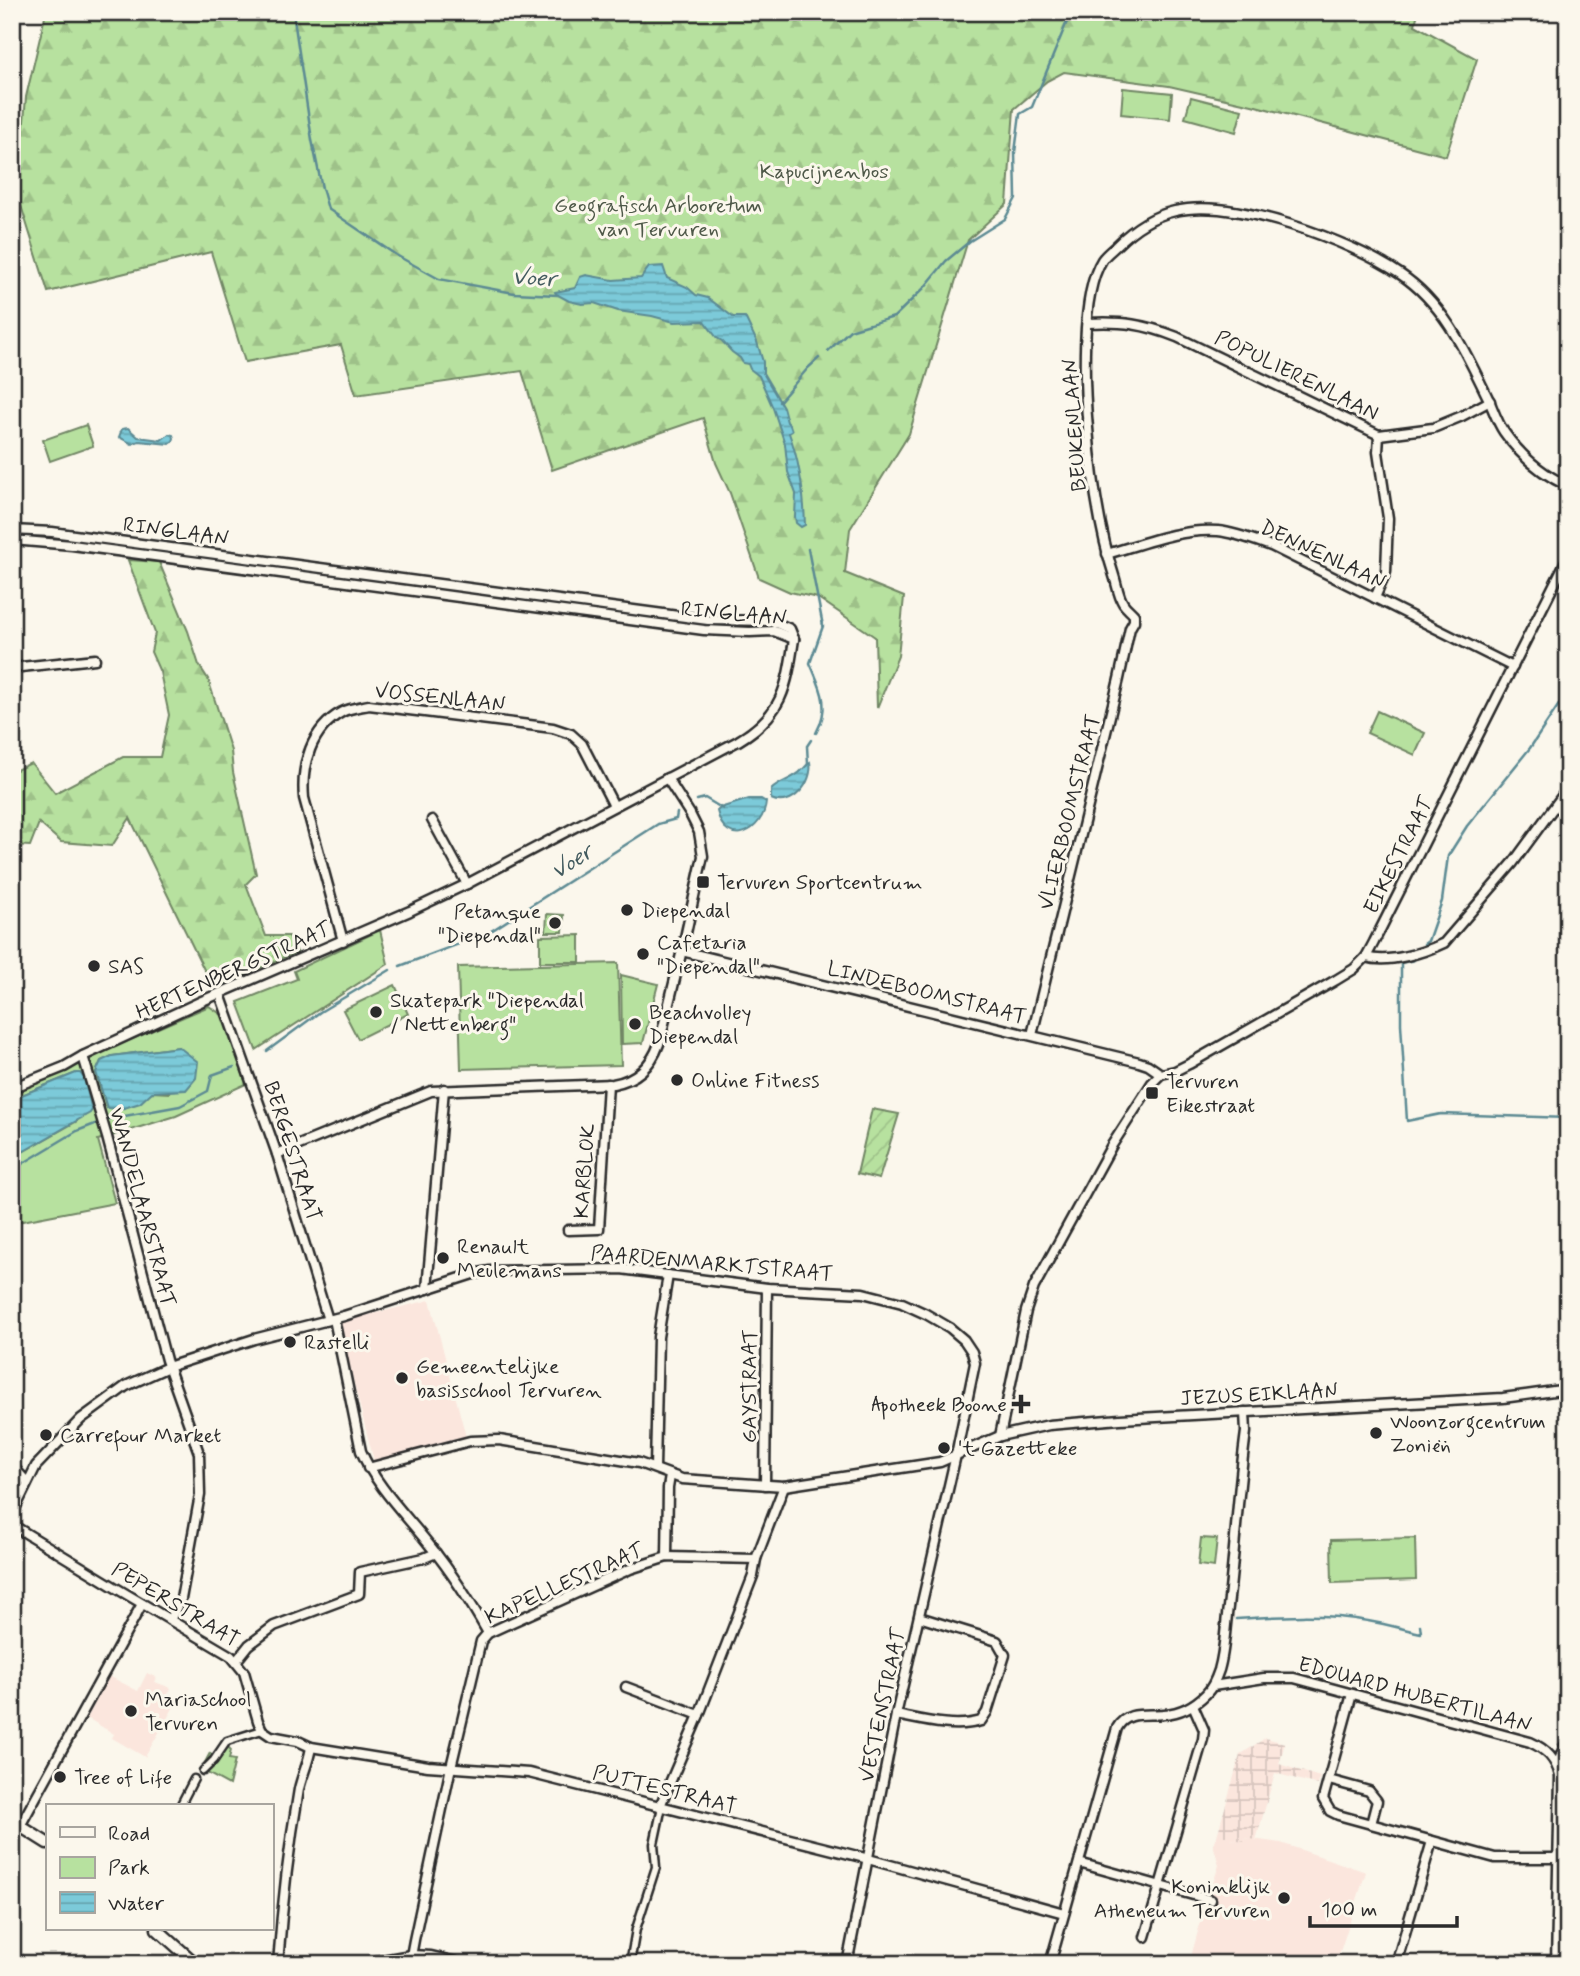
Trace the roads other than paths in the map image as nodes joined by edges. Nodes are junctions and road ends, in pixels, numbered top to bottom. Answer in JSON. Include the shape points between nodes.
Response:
{"nodes":[{"id":1,"x":1087,"y":323,"type":"junction"},
{"id":2,"x":1490,"y":401,"type":"junction"},
{"id":3,"x":1379,"y":435,"type":"junction"},
{"id":4,"x":1568,"y":486,"type":"edge"},
{"id":5,"x":12,"y":530,"type":"edge"},
{"id":6,"x":12,"y":540,"type":"edge"},
{"id":7,"x":1107,"y":554,"type":"junction"},
{"id":8,"x":1568,"y":557,"type":"edge"},
{"id":9,"x":1376,"y":598,"type":"junction"},
{"id":10,"x":1122,"y":602,"type":"joint"},
{"id":11,"x":794,"y":639,"type":"junction"},
{"id":12,"x":95,"y":659,"type":"dead end"},
{"id":13,"x":1513,"y":667,"type":"junction"},
{"id":14,"x":12,"y":668,"type":"edge"},
{"id":15,"x":667,"y":778,"type":"junction"},
{"id":16,"x":1568,"y":788,"type":"edge"},
{"id":17,"x":614,"y":806,"type":"junction"},
{"id":18,"x":432,"y":820,"type":"dead end"},
{"id":19,"x":467,"y":884,"type":"junction"},
{"id":20,"x":343,"y":941,"type":"junction"},
{"id":21,"x":682,"y":951,"type":"junction"},
{"id":22,"x":1366,"y":957,"type":"junction"},
{"id":23,"x":220,"y":994,"type":"junction"},
{"id":24,"x":1032,"y":1035,"type":"junction"},
{"id":25,"x":83,"y":1056,"type":"junction"},
{"id":26,"x":1161,"y":1074,"type":"junction"},
{"id":27,"x":608,"y":1084,"type":"junction"},
{"id":28,"x":12,"y":1088,"type":"edge"},
{"id":29,"x":444,"y":1089,"type":"junction"},
{"id":30,"x":277,"y":1154,"type":"junction"},
{"id":31,"x":568,"y":1230,"type":"dead end"},
{"id":32,"x":668,"y":1275,"type":"junction"},
{"id":33,"x":767,"y":1288,"type":"junction"},
{"id":34,"x":427,"y":1289,"type":"junction"},
{"id":35,"x":331,"y":1319,"type":"junction"},
{"id":36,"x":168,"y":1367,"type":"junction"},
{"id":37,"x":1568,"y":1389,"type":"edge"},
{"id":38,"x":1245,"y":1412,"type":"junction"},
{"id":39,"x":1000,"y":1436,"type":"junction"},
{"id":40,"x":956,"y":1455,"type":"junction"},
{"id":41,"x":12,"y":1462,"type":"edge"},
{"id":42,"x":368,"y":1468,"type":"junction"},
{"id":43,"x":655,"y":1468,"type":"junction"},
{"id":44,"x":670,"y":1476,"type":"junction"},
{"id":45,"x":27,"y":1482,"type":"junction"},
{"id":46,"x":765,"y":1485,"type":"junction"},
{"id":47,"x":784,"y":1486,"type":"junction"},
{"id":48,"x":12,"y":1515,"type":"edge"},
{"id":49,"x":12,"y":1527,"type":"edge"},
{"id":50,"x":436,"y":1553,"type":"junction"},
{"id":51,"x":667,"y":1557,"type":"junction"},
{"id":52,"x":756,"y":1559,"type":"junction"},
{"id":53,"x":142,"y":1604,"type":"junction"},
{"id":54,"x":919,"y":1617,"type":"junction"},
{"id":55,"x":170,"y":1620,"type":"junction"},
{"id":56,"x":488,"y":1633,"type":"junction"},
{"id":57,"x":237,"y":1660,"type":"junction"},
{"id":58,"x":1213,"y":1686,"type":"junction"},
{"id":59,"x":626,"y":1687,"type":"dead end"},
{"id":60,"x":1352,"y":1694,"type":"junction"},
{"id":61,"x":1193,"y":1705,"type":"junction"},
{"id":62,"x":699,"y":1715,"type":"junction"},
{"id":63,"x":896,"y":1715,"type":"junction"},
{"id":64,"x":262,"y":1730,"type":"junction"},
{"id":65,"x":1568,"y":1741,"type":"edge"},
{"id":66,"x":311,"y":1747,"type":"junction"},
{"id":67,"x":1557,"y":1766,"type":"junction"},
{"id":68,"x":450,"y":1767,"type":"junction"},
{"id":69,"x":203,"y":1771,"type":"dead end"},
{"id":70,"x":194,"y":1779,"type":"dead end"},
{"id":71,"x":1329,"y":1780,"type":"junction"},
{"id":72,"x":181,"y":1804,"type":"edge"},
{"id":73,"x":660,"y":1806,"type":"junction"},
{"id":74,"x":16,"y":1824,"type":"edge"},
{"id":75,"x":1371,"y":1824,"type":"junction"},
{"id":76,"x":1432,"y":1841,"type":"junction"},
{"id":77,"x":46,"y":1842,"type":"edge"},
{"id":78,"x":1558,"y":1858,"type":"junction"},
{"id":79,"x":868,"y":1859,"type":"junction"},
{"id":80,"x":1079,"y":1863,"type":"junction"},
{"id":81,"x":1161,"y":1886,"type":"junction"},
{"id":82,"x":1211,"y":1900,"type":"dead end"},
{"id":83,"x":1064,"y":1913,"type":"junction"},
{"id":84,"x":158,"y":1930,"type":"edge"},
{"id":85,"x":1146,"y":1937,"type":"dead end"},
{"id":86,"x":411,"y":1960,"type":"edge"},
{"id":87,"x":196,"y":1964,"type":"edge"},
{"id":88,"x":278,"y":1964,"type":"edge"},
{"id":89,"x":365,"y":1964,"type":"edge"},
{"id":90,"x":460,"y":1964,"type":"edge"},
{"id":91,"x":630,"y":1964,"type":"edge"},
{"id":92,"x":848,"y":1964,"type":"edge"},
{"id":93,"x":1050,"y":1964,"type":"edge"},
{"id":94,"x":1396,"y":1964,"type":"edge"},
{"id":95,"x":1556,"y":1964,"type":"edge"}],
"edges":[{"from":1,"to":2,"type":"street","name":"BEUKENLAAN","via":[[1090,294],[1102,260],[1149,219],[1176,210],[1207,208],[1249,213],[1345,245],[1401,275],[1423,293],[1456,334]]},
{"from":1,"to":3,"type":"street","name":"POPULIERENLAAN","via":[[1147,326],[1177,337]]},
{"from":1,"to":7,"type":"street","name":"BEUKENLAAN","via":[[1084,384],[1092,475]]},
{"from":2,"to":3,"type":"street","name":"POPULIERENLAAN","via":[[1433,428]]},
{"from":2,"to":4,"type":"street","name":"BEUKENLAAN","via":[[1503,430],[1527,460]]},
{"from":3,"to":9,"type":"street","via":[[1388,519],[1386,572]]},
{"from":5,"to":11,"type":"street","name":"RINGLAAN","via":[[708,620],[772,621],[790,629]]},
{"from":6,"to":11,"type":"street","name":"RINGLAAN","via":[[704,630],[774,631]]},
{"from":7,"to":9,"type":"street","name":"DENNENLAAN","via":[[1172,536],[1218,531],[1271,545]]},
{"from":7,"to":10,"type":"street","name":"BEUKENLAAN"},
{"from":8,"to":13,"type":"street","name":"EIKESTRAAT"},
{"from":9,"to":13,"type":"street","name":"DENNENLAAN"},
{"from":10,"to":24,"type":"street","name":"VLIERBOOMSTRAAT","via":[[1134,621]]},
{"from":11,"to":15,"type":"street","name":"HERTENBERGSTRAAT","via":[[784,693],[765,720],[738,741]]},
{"from":12,"to":14,"type":"street"},
{"from":13,"to":22,"type":"street","name":"EIKESTRAAT"},
{"from":15,"to":17,"type":"street","name":"HERTENBERGSTRAAT"},
{"from":15,"to":21,"type":"street","via":[[695,823],[702,847]]},
{"from":16,"to":22,"type":"street","via":[[1513,863],[1444,943],[1383,960]]},
{"from":17,"to":19,"type":"street","name":"HERTENBERGSTRAAT"},
{"from":17,"to":20,"type":"street","name":"VOSSENLAAN","via":[[582,744],[571,734],[369,705],[342,712],[318,735],[303,780]]},
{"from":18,"to":19,"type":"street"},
{"from":19,"to":20,"type":"street","name":"HERTENBERGSTRAAT"},
{"from":20,"to":23,"type":"street","name":"HERTENBERGSTRAAT"},
{"from":21,"to":24,"type":"street","name":"LINDEBOOMSTRAAT"},
{"from":21,"to":27,"type":"street","via":[[655,1055],[631,1079]]},
{"from":22,"to":26,"type":"street","name":"EIKESTRAAT","via":[[1354,969],[1270,1018],[1180,1069]]},
{"from":23,"to":25,"type":"street","name":"HERTENBERGSTRAAT"},
{"from":23,"to":30,"type":"street","name":"BERGESTRAAT"},
{"from":24,"to":26,"type":"street","name":"LINDEBOOMSTRAAT","via":[[1139,1062]]},
{"from":25,"to":28,"type":"street","name":"HERTENBERGSTRAAT"},
{"from":25,"to":36,"type":"street","name":"WANDELAARSTRAAT"},
{"from":26,"to":39,"type":"street","via":[[1112,1145],[1034,1287]]},
{"from":27,"to":29,"type":"street"},
{"from":27,"to":31,"type":"street","name":"KARBLOK","via":[[599,1229]]},
{"from":29,"to":30,"type":"street"},
{"from":29,"to":34,"type":"street"},
{"from":30,"to":35,"type":"street","name":"BERGESTRAAT"},
{"from":32,"to":33,"type":"street","name":"PAARDENMARKTSTRAAT"},
{"from":32,"to":34,"type":"street","name":"PAARDENMARKTSTRAAT","via":[[621,1269],[490,1270]]},
{"from":32,"to":43,"type":"street","via":[[658,1337]]},
{"from":33,"to":40,"type":"street","name":"PAARDENMARKTSTRAAT","via":[[863,1293],[902,1303],[964,1340],[975,1363]]},
{"from":33,"to":46,"type":"street","name":"GAYSTRAAT"},
{"from":34,"to":35,"type":"street","name":"PAARDENMARKTSTRAAT"},
{"from":35,"to":36,"type":"street","name":"PAARDENMARKTSTRAAT"},
{"from":35,"to":42,"type":"street","name":"BERGESTRAAT"},
{"from":36,"to":45,"type":"street","name":"PAARDENMARKTSTRAAT","via":[[126,1386],[90,1411],[36,1466]]},
{"from":36,"to":55,"type":"street","name":"WANDELAARSTRAAT","via":[[198,1445],[201,1480],[184,1584]]},
{"from":37,"to":38,"type":"street","name":"JEZUS EIKLAAN","via":[[1503,1398]]},
{"from":38,"to":39,"type":"street","name":"JEZUS EIKLAAN","via":[[1120,1419]]},
{"from":38,"to":58,"type":"street","via":[[1222,1655]]},
{"from":39,"to":40,"type":"street","name":"JEZUS EIKLAAN"},
{"from":40,"to":47,"type":"street","name":"JEZUS EIKLAAN","via":[[940,1462]]},
{"from":40,"to":54,"type":"street","name":"VESTENSTRAAT"},
{"from":41,"to":45,"type":"street"},
{"from":42,"to":43,"type":"street","via":[[470,1441],[499,1440]]},
{"from":42,"to":50,"type":"street","name":"BERGESTRAAT"},
{"from":43,"to":44,"type":"street"},
{"from":44,"to":46,"type":"street"},
{"from":44,"to":51,"type":"street","name":"KAPELLESTRAAT"},
{"from":45,"to":48,"type":"street","name":"PAARDENMARKTSTRAAT"},
{"from":46,"to":47,"type":"street"},
{"from":47,"to":52,"type":"street"},
{"from":49,"to":53,"type":"street","name":"PEPERSTRAAT"},
{"from":50,"to":56,"type":"street","name":"BERGESTRAAT"},
{"from":50,"to":57,"type":"street","via":[[360,1572],[359,1594],[274,1626]]},
{"from":51,"to":52,"type":"street","name":"KAPELLESTRAAT"},
{"from":51,"to":56,"type":"street","name":"KAPELLESTRAAT"},
{"from":52,"to":62,"type":"street"},
{"from":53,"to":55,"type":"street","name":"PEPERSTRAAT"},
{"from":53,"to":74,"type":"street"},
{"from":54,"to":63,"type":"street","name":"VESTENSTRAAT"},
{"from":54,"to":63,"type":"street","via":[[997,1641],[1004,1655],[981,1721],[947,1723]]},
{"from":55,"to":57,"type":"street","name":"PEPERSTRAAT"},
{"from":56,"to":68,"type":"street","name":"KAPELLESTRAAT","via":[[481,1641]]},
{"from":57,"to":64,"type":"street","name":"PEPERSTRAAT"},
{"from":58,"to":60,"type":"street","name":"EDOUARD HUBERTILAAN","via":[[1294,1678]]},
{"from":58,"to":61,"type":"street"},
{"from":59,"to":62,"type":"street"},
{"from":60,"to":67,"type":"street","name":"EDOUARD HUBERTILAAN","via":[[1530,1742],[1546,1751]]},
{"from":60,"to":71,"type":"street"},
{"from":61,"to":80,"type":"street","via":[[1166,1714],[1133,1715],[1121,1722]]},
{"from":61,"to":81,"type":"street","via":[[1204,1730],[1203,1740]]},
{"from":62,"to":73,"type":"street"},
{"from":63,"to":79,"type":"street","name":"VESTENSTRAAT"},
{"from":64,"to":66,"type":"street"},
{"from":64,"to":69,"type":"street","via":[[227,1741]]},
{"from":65,"to":67,"type":"street"},
{"from":66,"to":68,"type":"street"},
{"from":66,"to":88,"type":"street","via":[[292,1832]]},
{"from":67,"to":78,"type":"street"},
{"from":68,"to":73,"type":"street","name":"PUTTESTRAAT","via":[[529,1773]]},
{"from":68,"to":86,"type":"street","name":"KAPELLESTRAAT"},
{"from":70,"to":72,"type":"street"},
{"from":71,"to":75,"type":"street","via":[[1323,1799],[1330,1811]]},
{"from":71,"to":75,"type":"street","via":[[1374,1796],[1377,1801]]},
{"from":73,"to":79,"type":"street","name":"PUTTESTRAAT"},
{"from":73,"to":91,"type":"street","via":[[654,1844],[656,1867]]},
{"from":74,"to":77,"type":"street"},
{"from":75,"to":76,"type":"street"},
{"from":76,"to":78,"type":"street","via":[[1495,1858]]},
{"from":76,"to":94,"type":"street"},
{"from":78,"to":95,"type":"street"},
{"from":79,"to":83,"type":"street","name":"PUTTESTRAAT"},
{"from":79,"to":92,"type":"street","name":"VESTENSTRAAT"},
{"from":80,"to":81,"type":"street"},
{"from":80,"to":83,"type":"street"},
{"from":81,"to":82,"type":"street"},
{"from":81,"to":85,"type":"street"},
{"from":83,"to":93,"type":"street"},
{"from":84,"to":87,"type":"street"},
{"from":86,"to":89,"type":"street"},
{"from":86,"to":90,"type":"street","via":[[431,1957]]}]}
